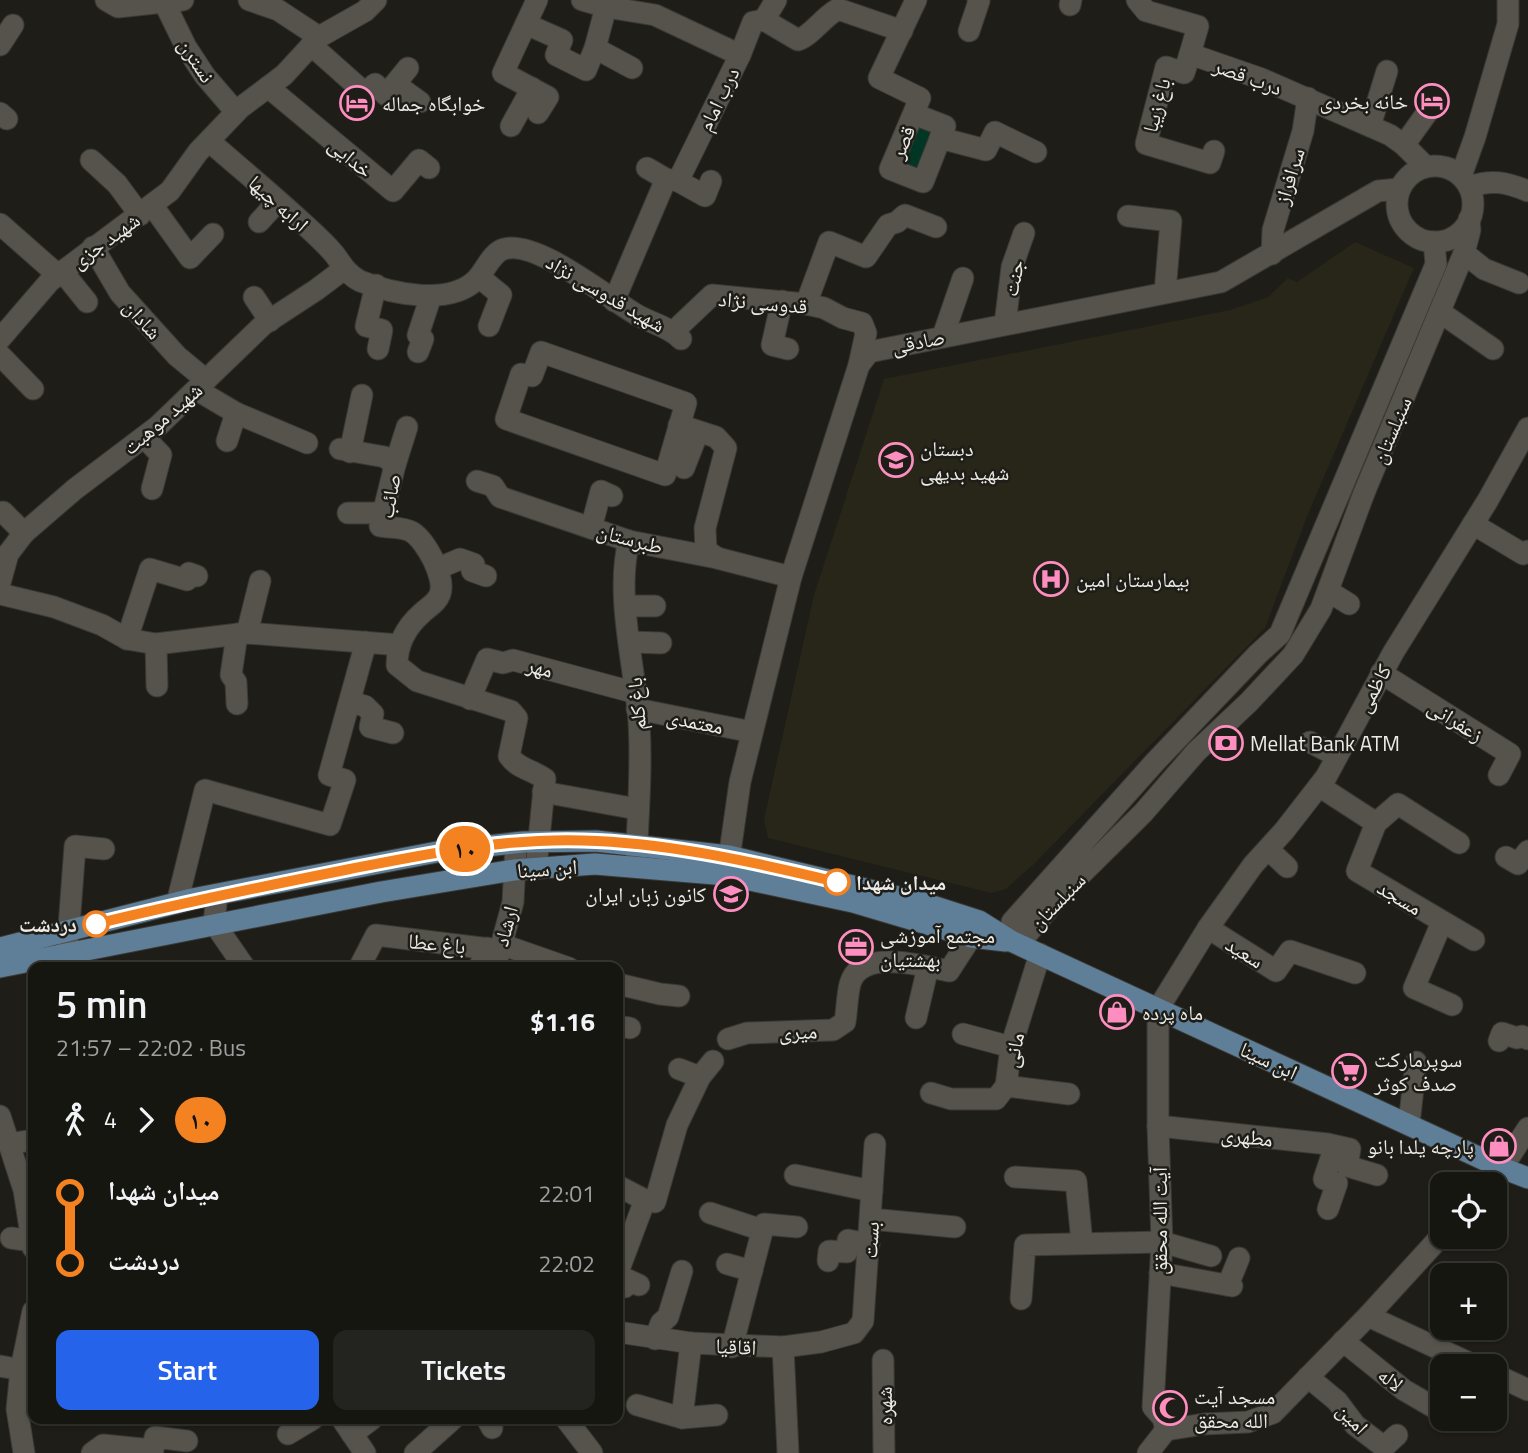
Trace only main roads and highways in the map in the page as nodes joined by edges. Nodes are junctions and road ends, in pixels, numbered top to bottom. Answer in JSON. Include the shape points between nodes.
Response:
{"nodes":[{"id":1,"x":728,"y":866,"type":"junction"},
{"id":2,"x":1011,"y":941,"type":"junction"},
{"id":3,"x":0,"y":948,"type":"edge"},
{"id":4,"x":0,"y":967,"type":"edge"},
{"id":5,"x":1528,"y":1178,"type":"edge"}],
"edges":[{"from":1,"to":2,"type":"main road","name":"ابن سینا","via":[[971,937]]},
{"from":1,"to":2,"type":"main road","name":"ابن سینا","via":[[923,903],[978,921]]},
{"from":1,"to":3,"type":"main road","name":"ابن سینا","via":[[636,845],[596,841],[442,851],[177,903]]},
{"from":1,"to":4,"type":"main road","name":"ابن سینا","via":[[595,864],[514,870],[214,923]]},
{"from":2,"to":5,"type":"main road","name":"ابن سینا"}]}
